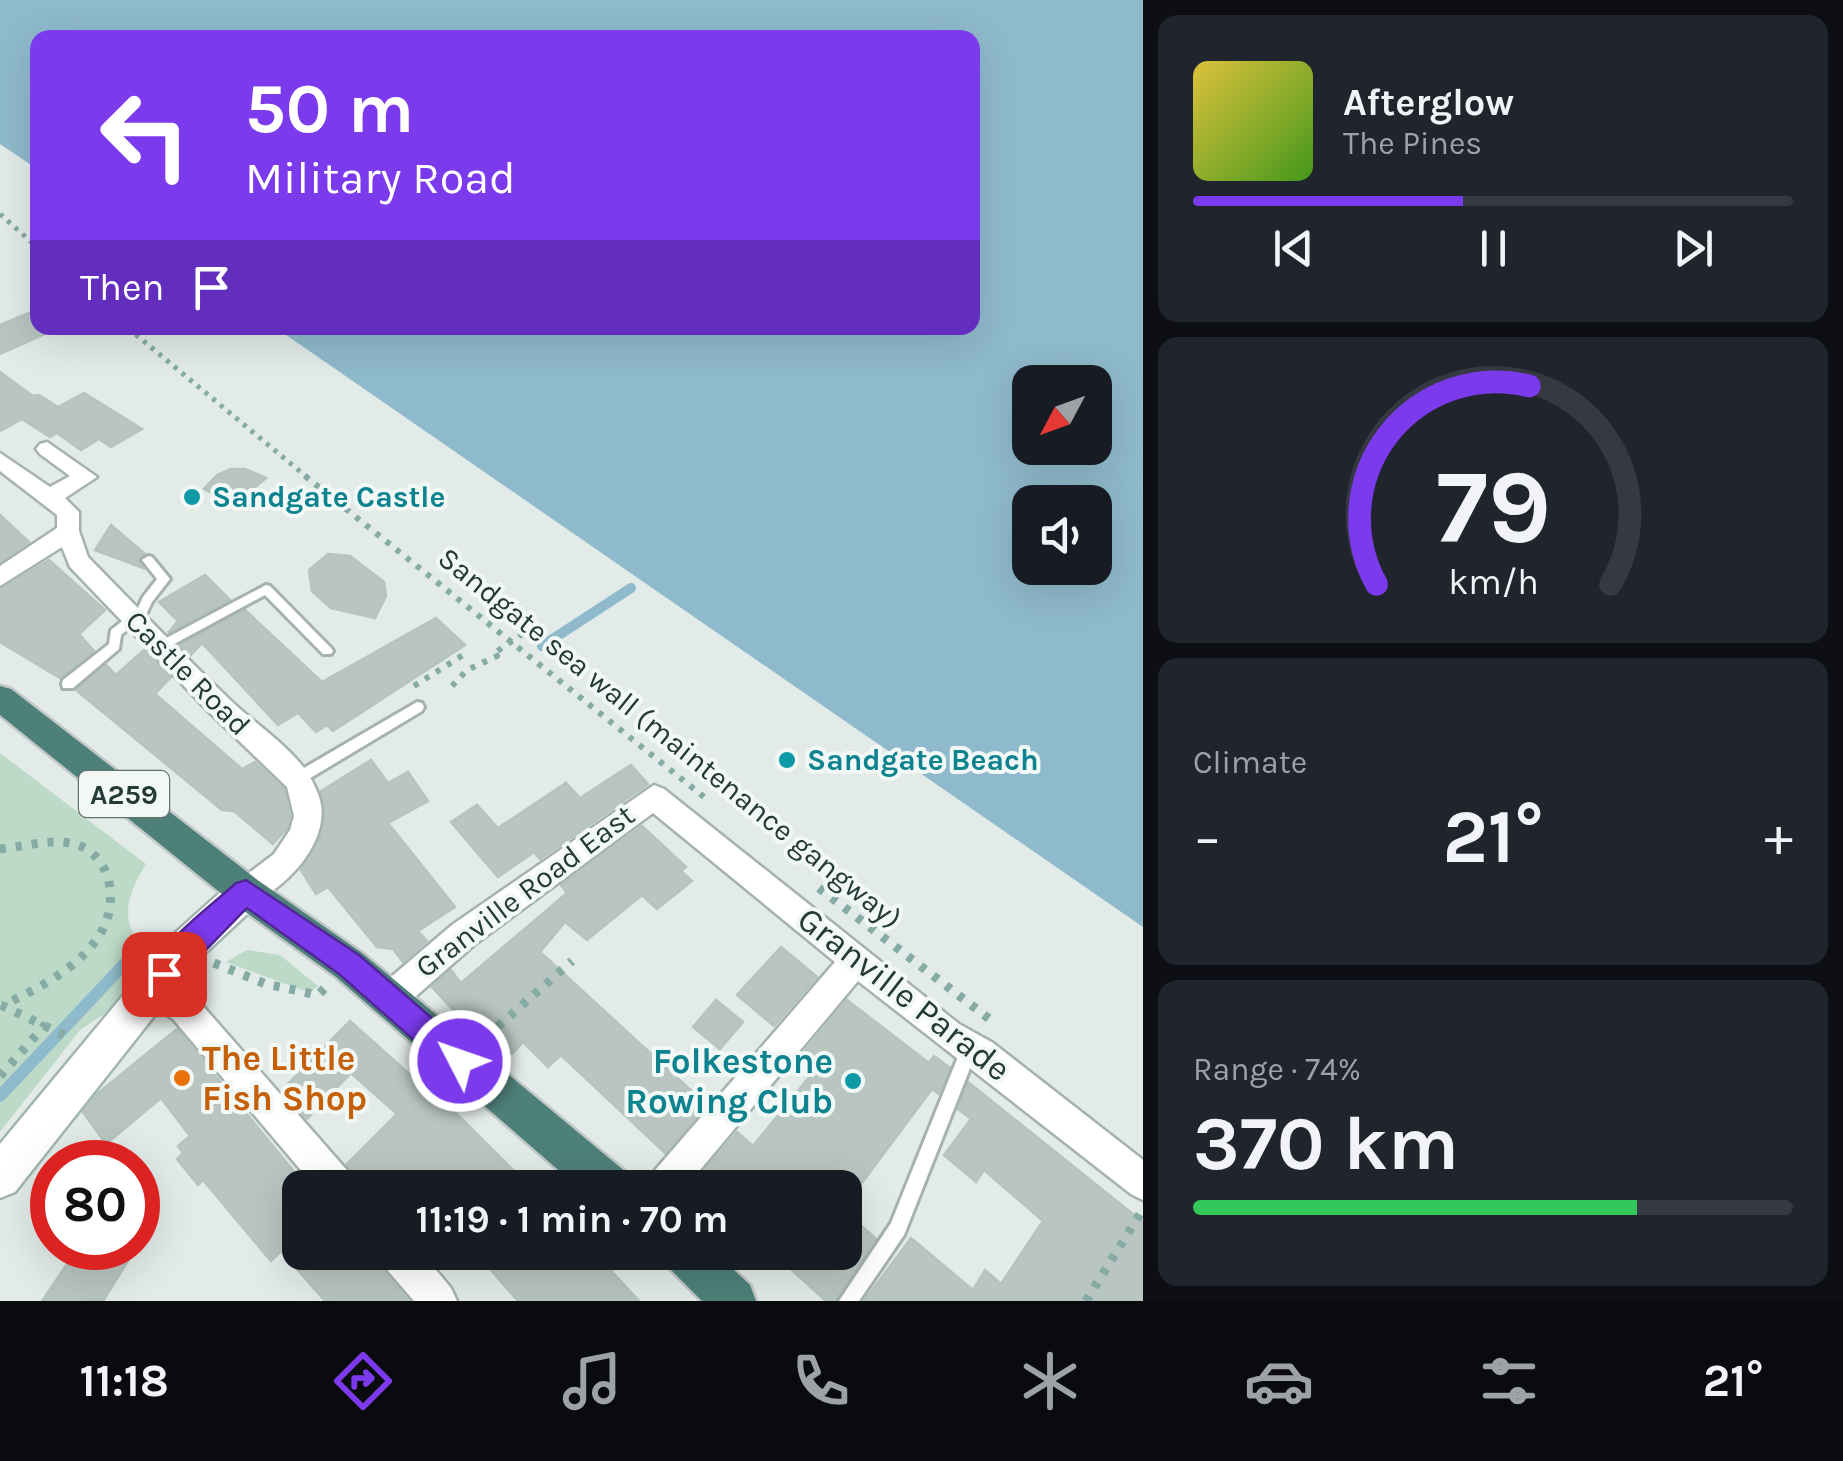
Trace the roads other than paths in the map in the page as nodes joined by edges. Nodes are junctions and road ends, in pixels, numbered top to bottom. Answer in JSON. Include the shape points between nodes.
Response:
{"nodes":[{"id":1,"x":47,"y":450,"type":"dead end"},
{"id":2,"x":0,"y":460,"type":"edge"},
{"id":3,"x":50,"y":497,"type":"junction"},
{"id":4,"x":68,"y":531,"type":"junction"},
{"id":5,"x":148,"y":560,"type":"dead end"},
{"id":6,"x":0,"y":578,"type":"edge"},
{"id":7,"x":135,"y":620,"type":"junction"},
{"id":8,"x":160,"y":646,"type":"junction"},
{"id":9,"x":328,"y":650,"type":"dead end"},
{"id":10,"x":68,"y":684,"type":"dead end"},
{"id":11,"x":417,"y":707,"type":"dead end"},
{"id":12,"x":6,"y":712,"type":"edge"},
{"id":13,"x":297,"y":779,"type":"junction"},
{"id":14,"x":667,"y":804,"type":"joint"},
{"id":15,"x":246,"y":892,"type":"junction"},
{"id":16,"x":856,"y":959,"type":"junction"},
{"id":17,"x":154,"y":988,"type":"junction"},
{"id":18,"x":388,"y":1000,"type":"junction"},
{"id":19,"x":970,"y":1046,"type":"junction"},
{"id":20,"x":324,"y":1170,"type":"edge"},
{"id":21,"x":590,"y":1170,"type":"edge"},
{"id":22,"x":677,"y":1170,"type":"edge"},
{"id":23,"x":0,"y":1177,"type":"edge"},
{"id":24,"x":1143,"y":1182,"type":"edge"},
{"id":25,"x":411,"y":1270,"type":"edge"},
{"id":26,"x":702,"y":1270,"type":"edge"},
{"id":27,"x":438,"y":1301,"type":"edge"},
{"id":28,"x":734,"y":1301,"type":"edge"},
{"id":29,"x":848,"y":1301,"type":"edge"}],
"edges":[{"from":1,"to":3,"type":"street","via":[[86,477]]},
{"from":2,"to":3,"type":"street","name":"Castle Road"},
{"from":3,"to":4,"type":"street","name":"Castle Road","via":[[68,512]]},
{"from":4,"to":6,"type":"street"},
{"from":4,"to":7,"type":"street","name":"Castle Road","via":[[78,561]]},
{"from":5,"to":7,"type":"lane","via":[[164,579]]},
{"from":7,"to":8,"type":"street","name":"Castle Road"},
{"from":7,"to":10,"type":"lane"},
{"from":8,"to":9,"type":"lane","via":[[266,589]]},
{"from":8,"to":13,"type":"street","name":"Castle Road"},
{"from":11,"to":13,"type":"lane"},
{"from":12,"to":15,"type":"highway","number":"A259"},
{"from":13,"to":15,"type":"street","via":[[308,816],[303,834],[284,863]]},
{"from":14,"to":16,"type":"street","name":"Granville Parade"},
{"from":14,"to":18,"type":"street","name":"Granville Road East","via":[[646,799],[463,935]]},
{"from":15,"to":17,"type":"main road","via":[[187,946]]},
{"from":15,"to":18,"type":"highway","number":"A259"},
{"from":16,"to":19,"type":"street","name":"Granville Parade"},
{"from":16,"to":22,"type":"street"},
{"from":17,"to":20,"type":"street","via":[[184,1008]]},
{"from":17,"to":23,"type":"main road"},
{"from":18,"to":21,"type":"highway","number":"A259"},
{"from":19,"to":24,"type":"street","name":"Granville Parade"},
{"from":19,"to":29,"type":"lane","via":[[898,1229]]},
{"from":25,"to":27,"type":"street"},
{"from":26,"to":28,"type":"highway"}]}
